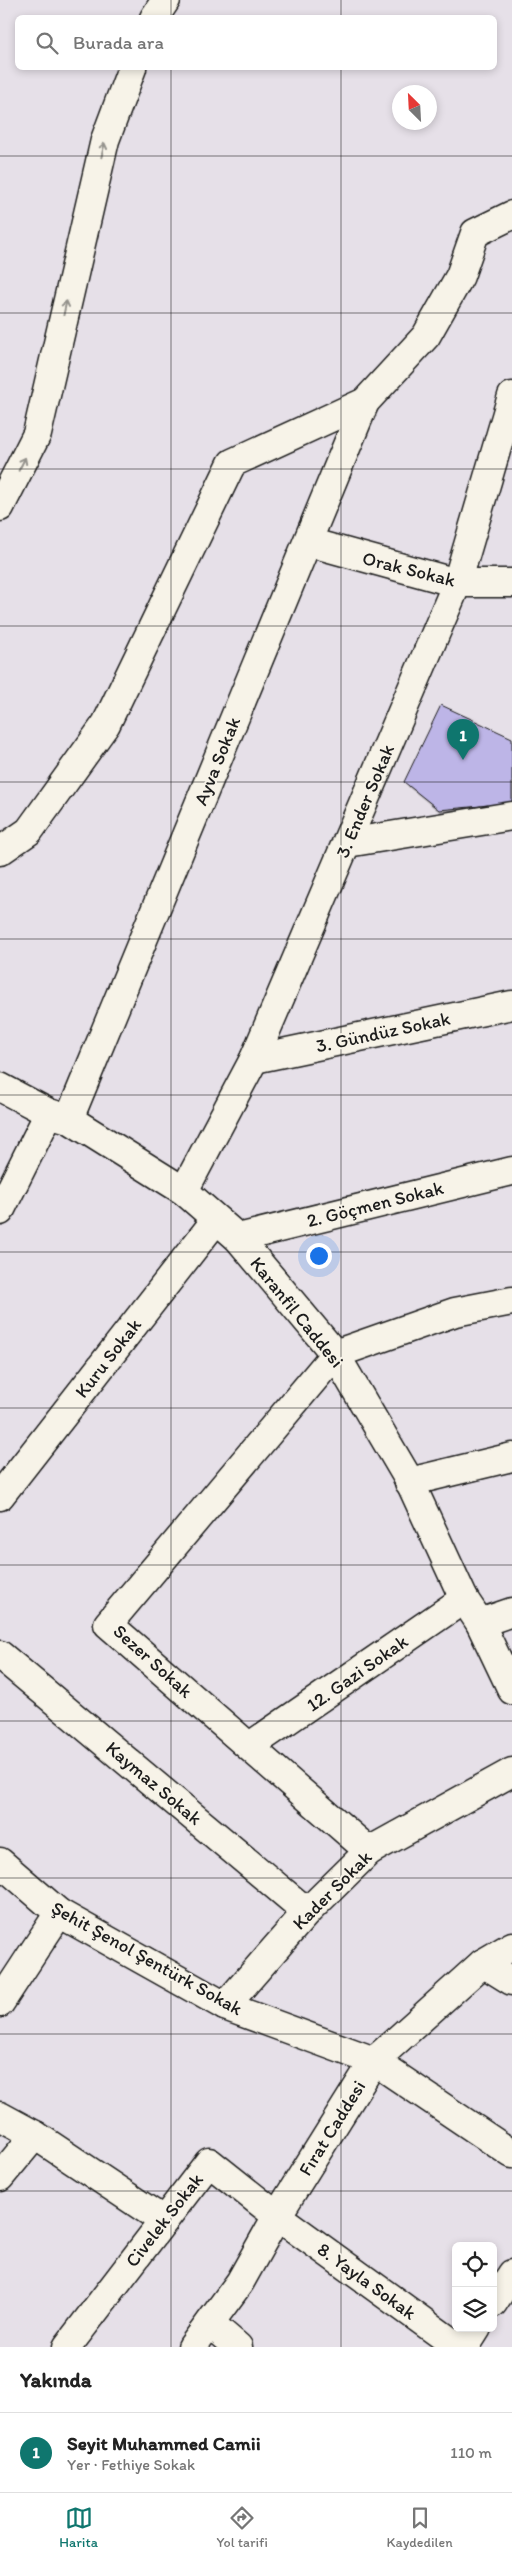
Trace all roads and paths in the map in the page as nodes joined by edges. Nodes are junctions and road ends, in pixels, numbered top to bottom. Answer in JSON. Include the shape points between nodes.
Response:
{"nodes":[{"id":1,"x":166,"y":0,"type":"edge"},
{"id":2,"x":156,"y":15,"type":"edge"},
{"id":3,"x":131,"y":70,"type":"edge"},
{"id":4,"x":512,"y":214,"type":"edge"},
{"id":5,"x":512,"y":396,"type":"edge"},
{"id":6,"x":365,"y":402,"type":"junction"},
{"id":7,"x":0,"y":507,"type":"edge"},
{"id":8,"x":308,"y":542,"type":"junction"},
{"id":9,"x":457,"y":583,"type":"junction"},
{"id":10,"x":512,"y":583,"type":"edge"},
{"id":11,"x":512,"y":816,"type":"edge"},
{"id":12,"x":347,"y":843,"type":"junction"},
{"id":13,"x":0,"y":851,"type":"edge"},
{"id":14,"x":512,"y":1005,"type":"edge"},
{"id":15,"x":254,"y":1059,"type":"junction"},
{"id":16,"x":0,"y":1087,"type":"edge"},
{"id":17,"x":59,"y":1116,"type":"junction"},
{"id":18,"x":512,"y":1171,"type":"edge"},
{"id":19,"x":184,"y":1192,"type":"junction"},
{"id":20,"x":0,"y":1210,"type":"edge"},
{"id":21,"x":215,"y":1221,"type":"junction"},
{"id":22,"x":238,"y":1238,"type":"junction"},
{"id":23,"x":512,"y":1300,"type":"edge"},
{"id":24,"x":335,"y":1354,"type":"junction"},
{"id":25,"x":512,"y":1457,"type":"edge"},
{"id":26,"x":409,"y":1482,"type":"junction"},
{"id":27,"x":0,"y":1496,"type":"edge"},
{"id":28,"x":464,"y":1599,"type":"junction"},
{"id":29,"x":512,"y":1612,"type":"edge"},
{"id":30,"x":480,"y":1623,"type":"junction"},
{"id":31,"x":0,"y":1655,"type":"edge"},
{"id":32,"x":512,"y":1690,"type":"edge"},
{"id":33,"x":250,"y":1746,"type":"junction"},
{"id":34,"x":512,"y":1772,"type":"edge"},
{"id":35,"x":369,"y":1851,"type":"junction"},
{"id":36,"x":0,"y":1862,"type":"edge"},
{"id":37,"x":307,"y":1912,"type":"junction"},
{"id":38,"x":59,"y":1913,"type":"junction"},
{"id":39,"x":512,"y":1946,"type":"edge"},
{"id":40,"x":483,"y":1963,"type":"junction"},
{"id":41,"x":512,"y":1981,"type":"edge"},
{"id":42,"x":0,"y":2003,"type":"edge"},
{"id":43,"x":225,"y":2006,"type":"junction"},
{"id":44,"x":374,"y":2061,"type":"junction"},
{"id":45,"x":0,"y":2116,"type":"edge"},
{"id":46,"x":35,"y":2135,"type":"junction"},
{"id":47,"x":512,"y":2154,"type":"edge"},
{"id":48,"x":0,"y":2177,"type":"edge"},
{"id":49,"x":277,"y":2216,"type":"junction"},
{"id":50,"x":164,"y":2221,"type":"junction"},
{"id":51,"x":512,"y":2274,"type":"edge"},
{"id":52,"x":497,"y":2297,"type":"edge"},
{"id":53,"x":210,"y":2323,"type":"junction"},
{"id":54,"x":474,"y":2332,"type":"edge"},
{"id":55,"x":67,"y":2347,"type":"edge"},
{"id":56,"x":192,"y":2347,"type":"edge"},
{"id":57,"x":238,"y":2347,"type":"edge"},
{"id":58,"x":458,"y":2347,"type":"edge"},
{"id":59,"x":465,"y":2347,"type":"edge"}],
"edges":[{"from":1,"to":2,"type":"street"},
{"from":7,"to":3,"type":"street","one_way":true,"via":[[37,434],[105,140]]},
{"from":4,"to":6,"type":"street","via":[[475,233],[460,276],[426,336]]},
{"from":5,"to":9,"type":"street","name":"3. Ender Sokak"},
{"from":6,"to":8,"type":"street","name":"Ayva Sokak"},
{"from":6,"to":13,"type":"street","via":[[232,463],[106,724],[29,831]]},
{"from":8,"to":9,"type":"street","name":"Orak Sokak"},
{"from":8,"to":17,"type":"street","name":"Ayva Sokak"},
{"from":9,"to":10,"type":"street","name":"Orak Sokak"},
{"from":9,"to":12,"type":"street","name":"3. Ender Sokak"},
{"from":11,"to":12,"type":"street"},
{"from":12,"to":15,"type":"street","name":"3. Ender Sokak"},
{"from":14,"to":15,"type":"street","name":"3. Gündüz Sokak"},
{"from":15,"to":19,"type":"street","name":"3. Ender Sokak"},
{"from":16,"to":17,"type":"street","name":"Karanfil Caddesi"},
{"from":17,"to":19,"type":"street","name":"Karanfil Caddesi"},
{"from":17,"to":20,"type":"street","name":"Ayva Sokak"},
{"from":18,"to":22,"type":"street","name":"2. Göçmen Sokak"},
{"from":19,"to":21,"type":"street","name":"Karanfil Caddesi"},
{"from":21,"to":22,"type":"street","name":"Karanfil Caddesi"},
{"from":21,"to":27,"type":"street","name":"Kuru Sokak"},
{"from":22,"to":24,"type":"street","name":"Karanfil Caddesi"},
{"from":23,"to":24,"type":"street","via":[[455,1312]]},
{"from":24,"to":26,"type":"street","name":"Karanfil Caddesi"},
{"from":24,"to":33,"type":"street","name":"Sezer Sokak","via":[[108,1624]]},
{"from":25,"to":26,"type":"street"},
{"from":26,"to":28,"type":"street","name":"Karanfil Caddesi"},
{"from":28,"to":30,"type":"street","name":"Karanfil Caddesi"},
{"from":28,"to":33,"type":"street","name":"12. Gazi Sokak"},
{"from":29,"to":30,"type":"street"},
{"from":30,"to":32,"type":"street","name":"Karanfil Caddesi"},
{"from":31,"to":37,"type":"street","name":"Kaymaz Sokak"},
{"from":33,"to":35,"type":"street","name":"Sezer Sokak"},
{"from":34,"to":35,"type":"street","name":"Kader Sokak"},
{"from":35,"to":37,"type":"street","name":"Kader Sokak"},
{"from":36,"to":38,"type":"street","name":"Şehit Şenol Şentürk Sokak"},
{"from":37,"to":43,"type":"street","name":"Kader Sokak"},
{"from":38,"to":42,"type":"street"},
{"from":38,"to":43,"type":"street","name":"Şehit Şenol Şentürk Sokak"},
{"from":39,"to":40,"type":"street","name":"Fırat Caddesi"},
{"from":40,"to":41,"type":"street"},
{"from":40,"to":44,"type":"street","name":"Fırat Caddesi"},
{"from":43,"to":44,"type":"street","name":"Şehit Şenol Şentürk Sokak"},
{"from":44,"to":47,"type":"street","name":"Şehit Şenol Şentürk Sokak"},
{"from":44,"to":49,"type":"street","name":"Fırat Caddesi"},
{"from":45,"to":46,"type":"street"},
{"from":46,"to":48,"type":"street"},
{"from":46,"to":50,"type":"street"},
{"from":49,"to":50,"type":"street","name":"Civelek Sokak","via":[[209,2162]]},
{"from":49,"to":53,"type":"street","name":"Fırat Caddesi","via":[[240,2282]]},
{"from":49,"to":58,"type":"street","name":"8. Yayla Sokak"},
{"from":50,"to":55,"type":"street","name":"Civelek Sokak"},
{"from":51,"to":52,"type":"street"},
{"from":53,"to":56,"type":"street","name":"Fırat Caddesi"},
{"from":53,"to":57,"type":"street"},
{"from":54,"to":59,"type":"street"}]}
